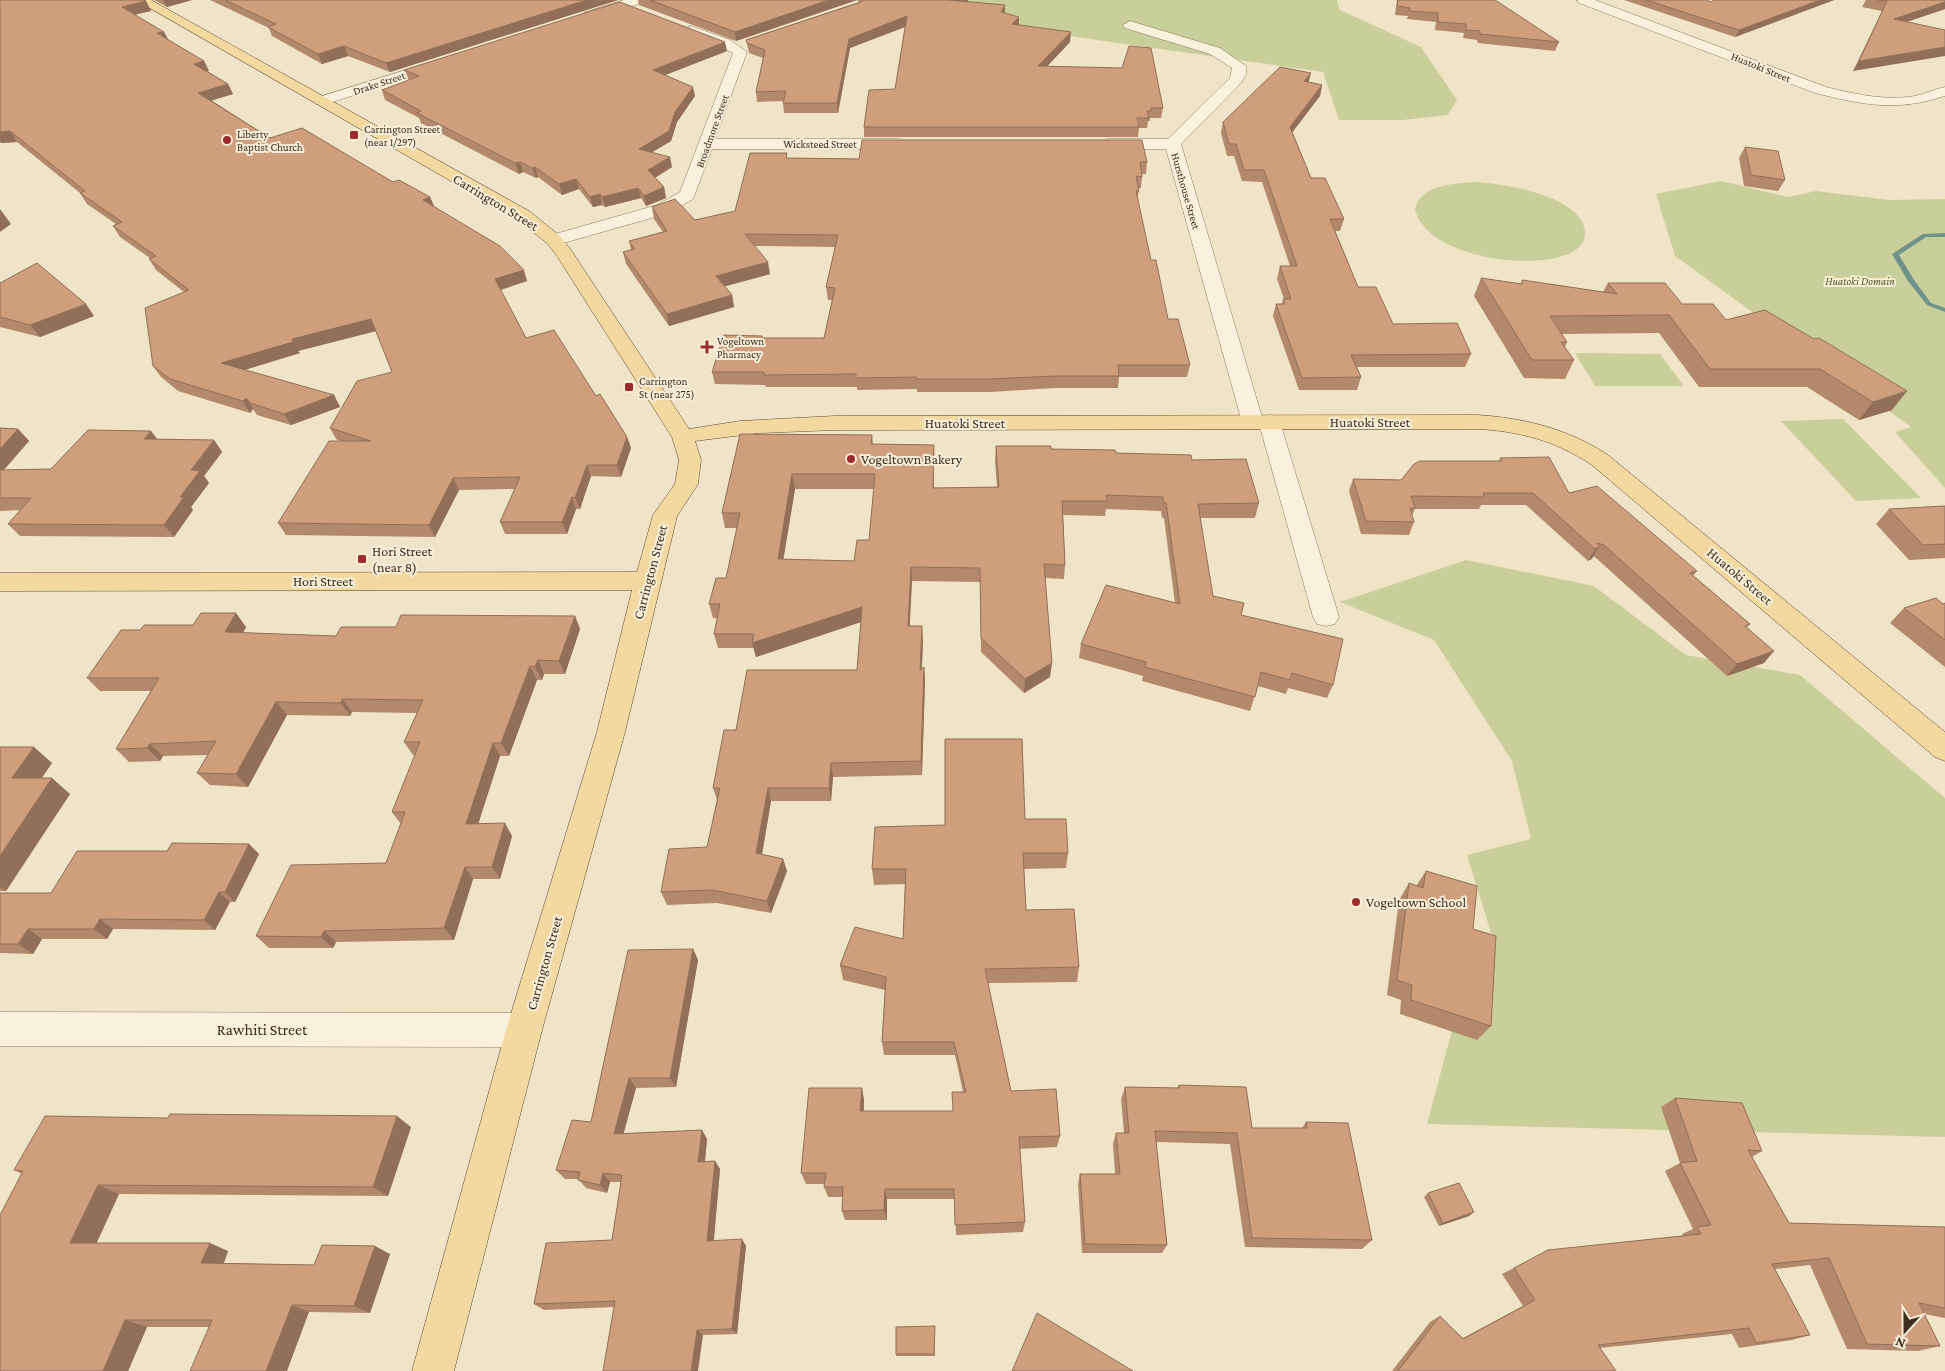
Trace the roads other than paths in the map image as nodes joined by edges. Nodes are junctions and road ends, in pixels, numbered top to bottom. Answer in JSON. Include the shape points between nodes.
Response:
{"nodes":[{"id":1,"x":142,"y":0,"type":"edge"},
{"id":2,"x":1583,"y":0,"type":"edge"},
{"id":3,"x":634,"y":6,"type":"edge"},
{"id":4,"x":577,"y":20,"type":"edge"},
{"id":5,"x":1130,"y":25,"type":"dead end"},
{"id":6,"x":679,"y":26,"type":"edge"},
{"id":7,"x":455,"y":59,"type":"edge"},
{"id":8,"x":1945,"y":91,"type":"edge"},
{"id":9,"x":321,"y":101,"type":"junction"},
{"id":10,"x":707,"y":144,"type":"junction"},
{"id":11,"x":914,"y":144,"type":"edge"},
{"id":12,"x":1092,"y":144,"type":"edge"},
{"id":13,"x":1173,"y":144,"type":"junction"},
{"id":14,"x":554,"y":240,"type":"junction"},
{"id":15,"x":1261,"y":422,"type":"junction"},
{"id":16,"x":683,"y":437,"type":"junction"},
{"id":17,"x":647,"y":581,"type":"junction"},
{"id":18,"x":0,"y":582,"type":"edge"},
{"id":19,"x":1326,"y":617,"type":"dead end"},
{"id":20,"x":1945,"y":749,"type":"edge"},
{"id":21,"x":0,"y":1029,"type":"edge"},
{"id":22,"x":524,"y":1030,"type":"junction"},
{"id":23,"x":433,"y":1371,"type":"edge"}],
"edges":[{"from":1,"to":9,"type":"main road","name":"Carrington Street"},
{"from":2,"to":8,"type":"street","name":"Huatoki Street","via":[[1831,93],[1889,102],[1924,100]]},
{"from":3,"to":4,"type":"street"},
{"from":5,"to":13,"type":"street","name":"Hursthouse Street","via":[[1215,51],[1238,66],[1236,80]]},
{"from":6,"to":10,"type":"street","name":"Broadmore Street","via":[[742,46]]},
{"from":7,"to":9,"type":"street","name":"Drake Street"},
{"from":9,"to":14,"type":"main road","name":"Carrington Street","via":[[522,215]]},
{"from":10,"to":11,"type":"street","name":"Wicksteed Street"},
{"from":10,"to":14,"type":"street","name":"Broadmore Street","via":[[691,188],[678,202]]},
{"from":12,"to":13,"type":"street"},
{"from":13,"to":15,"type":"street","name":"Hursthouse Street"},
{"from":14,"to":16,"type":"main road","name":"Carrington Street"},
{"from":15,"to":16,"type":"main road","name":"Huatoki Street","via":[[835,423],[707,431]]},
{"from":15,"to":19,"type":"street","name":"Hursthouse Street"},
{"from":15,"to":20,"type":"main road","name":"Huatoki Street","via":[[1504,423],[1573,443],[1600,460]]},
{"from":16,"to":17,"type":"main road","name":"Carrington Street","via":[[690,460],[686,484],[665,515]]},
{"from":17,"to":18,"type":"main road","name":"Hori Street"},
{"from":17,"to":22,"type":"main road","name":"Carrington Street","via":[[611,732]]},
{"from":21,"to":22,"type":"street","name":"Rawhiti Street"},
{"from":22,"to":23,"type":"main road","name":"Carrington Street"}]}
